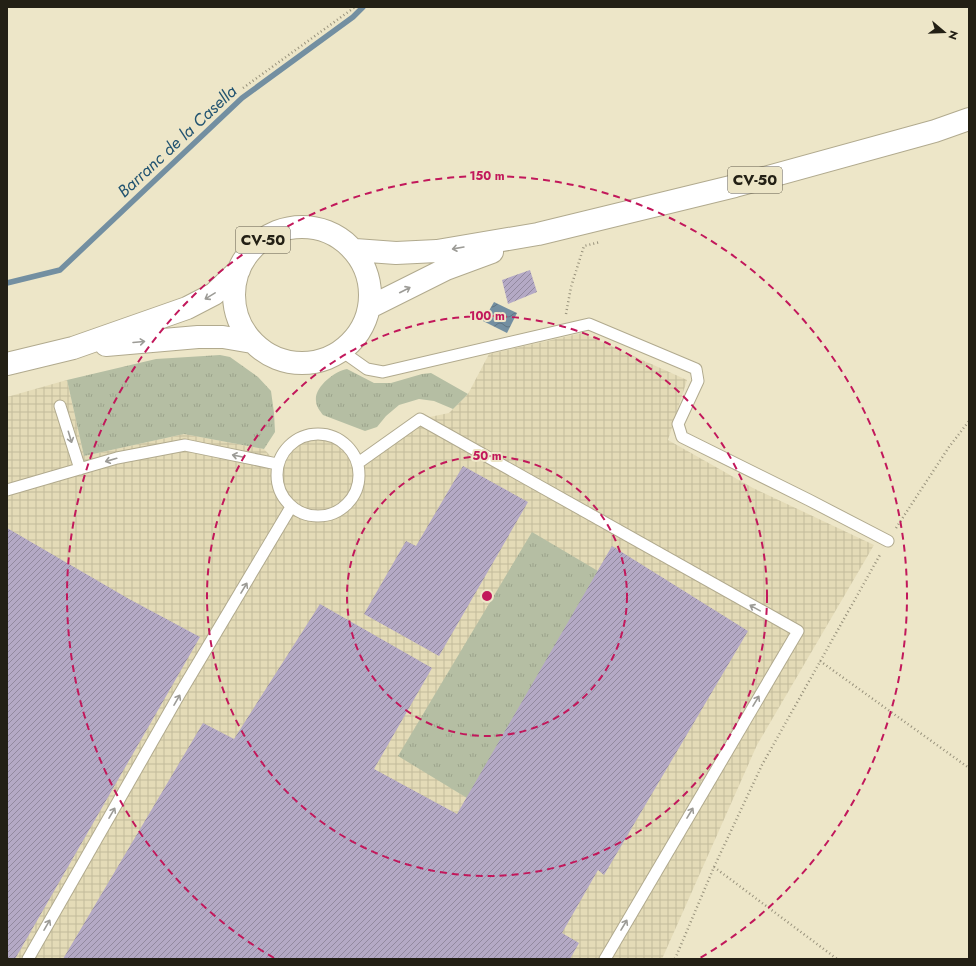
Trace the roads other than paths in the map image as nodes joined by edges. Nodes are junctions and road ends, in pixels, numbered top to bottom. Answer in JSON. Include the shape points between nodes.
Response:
{"nodes":[{"id":1,"x":969,"y":119,"type":"edge"},
{"id":2,"x":538,"y":234,"type":"junction"},
{"id":3,"x":355,"y":250,"type":"junction"},
{"id":4,"x":239,"y":270,"type":"junction"},
{"id":5,"x":370,"y":307,"type":"junction"},
{"id":6,"x":252,"y":342,"type":"junction"},
{"id":7,"x":73,"y":348,"type":"junction"},
{"id":8,"x":343,"y":352,"type":"junction"},
{"id":9,"x":7,"y":364,"type":"edge"},
{"id":10,"x":60,"y":406,"type":"dead end"},
{"id":11,"x":358,"y":463,"type":"junction"},
{"id":12,"x":277,"y":464,"type":"junction"},
{"id":13,"x":80,"y":469,"type":"junction"},
{"id":14,"x":10,"y":487,"type":"edge"},
{"id":15,"x":291,"y":507,"type":"junction"},
{"id":16,"x":888,"y":542,"type":"road end"},
{"id":17,"x":28,"y":959,"type":"edge"},
{"id":18,"x":604,"y":959,"type":"edge"}],
"edges":[{"from":1,"to":2,"type":"main road","number":"CV-50","via":[[935,131],[735,186]]},
{"from":2,"to":3,"type":"main road","number":"CV-50","one_way":true,"via":[[437,251],[396,253]]},
{"from":5,"to":2,"type":"main road","number":"CV-50","one_way":true,"via":[[446,269]]},
{"from":3,"to":4,"type":"main road","number":"CV-50","via":[[329,230],[291,227],[273,233],[256,244]]},
{"from":3,"to":5,"type":"main road","number":"CV-50","via":[[368,274]]},
{"from":4,"to":6,"type":"main road","number":"CV-50","via":[[234,287],[234,305],[238,320]]},
{"from":4,"to":7,"type":"main road","number":"CV-50","one_way":true,"via":[[214,294],[187,308]]},
{"from":5,"to":8,"type":"main road","number":"CV-50","via":[[361,331]]},
{"from":7,"to":6,"type":"main road","number":"CV-50","one_way":true,"via":[[198,337],[223,337]]},
{"from":6,"to":8,"type":"main road","number":"CV-50","via":[[269,356],[292,362],[322,362]]},
{"from":7,"to":9,"type":"main road","number":"CV-50"},
{"from":8,"to":16,"type":"lane","via":[[366,369],[383,372],[589,324],[696,369],[698,381],[678,424],[682,437]]},
{"from":10,"to":13,"type":"lane","one_way":true},
{"from":11,"to":12,"type":"lane","via":[[351,449],[340,439],[324,433],[305,435],[288,448]]},
{"from":11,"to":15,"type":"lane","via":[[359,479],[353,498],[332,514],[313,517]]},
{"from":18,"to":11,"type":"lane","one_way":true,"via":[[798,632],[420,419]]},
{"from":12,"to":13,"type":"lane","one_way":true,"via":[[185,444],[117,458]]},
{"from":12,"to":15,"type":"lane","via":[[275,473],[280,494]]},
{"from":13,"to":14,"type":"lane"},
{"from":17,"to":15,"type":"lane","one_way":true,"via":[[179,695]]}]}
